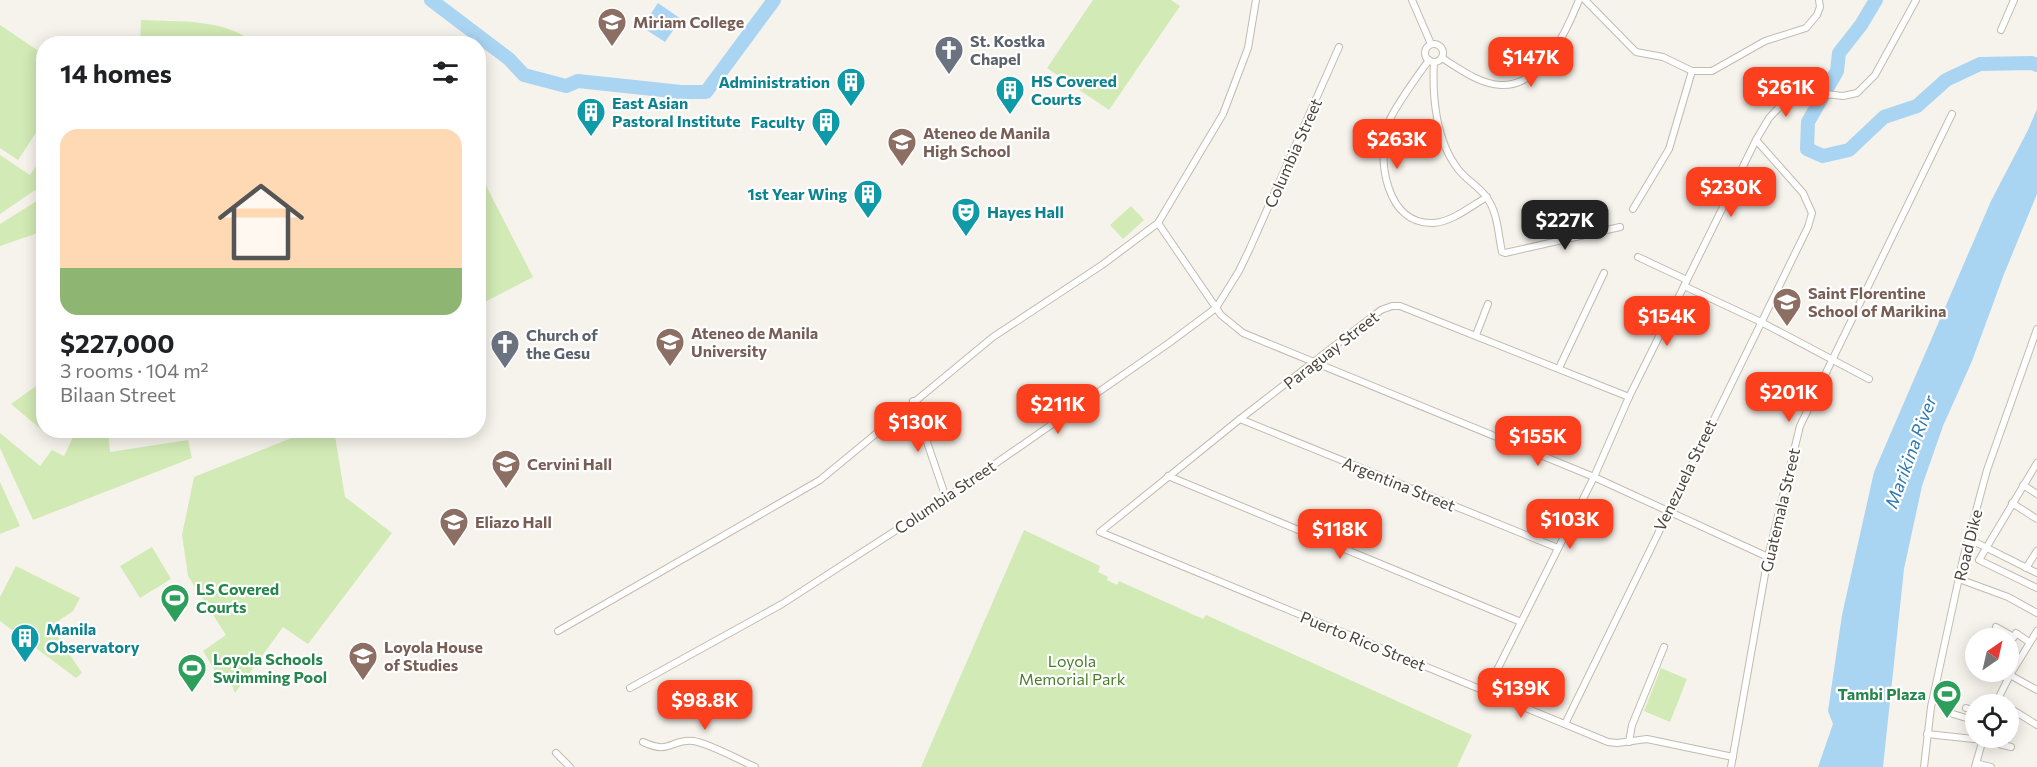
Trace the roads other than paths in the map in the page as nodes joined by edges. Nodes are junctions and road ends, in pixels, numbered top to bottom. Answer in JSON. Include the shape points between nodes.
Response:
{"nodes":[{"id":1,"x":1256,"y":0,"type":"edge"},
{"id":2,"x":1412,"y":0,"type":"edge"},
{"id":3,"x":1579,"y":0,"type":"edge"},
{"id":4,"x":1585,"y":0,"type":"edge"},
{"id":5,"x":1819,"y":0,"type":"edge"},
{"id":6,"x":1916,"y":0,"type":"edge"},
{"id":7,"x":2014,"y":0,"type":"edge"},
{"id":8,"x":2001,"y":30,"type":"dead end"},
{"id":9,"x":1431,"y":44,"type":"junction"},
{"id":10,"x":1340,"y":47,"type":"dead end"},
{"id":11,"x":1442,"y":58,"type":"junction"},
{"id":12,"x":1432,"y":61,"type":"junction"},
{"id":13,"x":1692,"y":71,"type":"junction"},
{"id":14,"x":1952,"y":114,"type":"dead end"},
{"id":15,"x":1756,"y":140,"type":"junction"},
{"id":16,"x":1487,"y":197,"type":"junction"},
{"id":17,"x":1633,"y":209,"type":"dead end"},
{"id":18,"x":1158,"y":223,"type":"junction"},
{"id":19,"x":1620,"y":227,"type":"dead end"},
{"id":20,"x":1638,"y":257,"type":"dead end"},
{"id":21,"x":1604,"y":273,"type":"dead end"},
{"id":22,"x":1685,"y":283,"type":"junction"},
{"id":23,"x":1488,"y":304,"type":"dead end"},
{"id":24,"x":1216,"y":308,"type":"junction"},
{"id":25,"x":1761,"y":322,"type":"junction"},
{"id":26,"x":2037,"y":329,"type":"edge"},
{"id":27,"x":1476,"y":335,"type":"junction"},
{"id":28,"x":1833,"y":359,"type":"junction"},
{"id":29,"x":1314,"y":363,"type":"junction"},
{"id":30,"x":1559,"y":368,"type":"junction"},
{"id":31,"x":1869,"y":379,"type":"dead end"},
{"id":32,"x":1629,"y":397,"type":"junction"},
{"id":33,"x":913,"y":401,"type":"junction"},
{"id":34,"x":1240,"y":419,"type":"junction"},
{"id":35,"x":2037,"y":464,"type":"edge"},
{"id":36,"x":1168,"y":476,"type":"junction"},
{"id":37,"x":1594,"y":477,"type":"junction"},
{"id":38,"x":2023,"y":485,"type":"junction"},
{"id":39,"x":2037,"y":494,"type":"edge"},
{"id":40,"x":946,"y":498,"type":"junction"},
{"id":41,"x":2012,"y":503,"type":"junction"},
{"id":42,"x":1668,"y":512,"type":"junction"},
{"id":43,"x":2037,"y":519,"type":"edge"},
{"id":44,"x":1100,"y":532,"type":"joint"},
{"id":45,"x":1969,"y":539,"type":"junction"},
{"id":46,"x":1986,"y":546,"type":"junction"},
{"id":47,"x":1558,"y":548,"type":"junction"},
{"id":48,"x":2037,"y":551,"type":"edge"},
{"id":49,"x":1768,"y":558,"type":"junction"},
{"id":50,"x":2026,"y":568,"type":"junction"},
{"id":51,"x":2037,"y":573,"type":"edge"},
{"id":52,"x":1959,"y":579,"type":"junction"},
{"id":53,"x":2037,"y":588,"type":"edge"},
{"id":54,"x":2037,"y":613,"type":"edge"},
{"id":55,"x":1521,"y":621,"type":"junction"},
{"id":56,"x":1996,"y":627,"type":"dead end"},
{"id":57,"x":558,"y":631,"type":"dead end"},
{"id":58,"x":2037,"y":632,"type":"edge"},
{"id":59,"x":2029,"y":642,"type":"junction"},
{"id":60,"x":1664,"y":647,"type":"dead end"},
{"id":61,"x":2019,"y":660,"type":"edge"},
{"id":62,"x":2019,"y":682,"type":"edge"},
{"id":63,"x":630,"y":688,"type":"dead end"},
{"id":64,"x":2037,"y":690,"type":"edge"},
{"id":65,"x":1486,"y":692,"type":"junction"},
{"id":66,"x":1953,"y":714,"type":"dead end"},
{"id":67,"x":2019,"y":714,"type":"edge"},
{"id":68,"x":1965,"y":718,"type":"edge"},
{"id":69,"x":1565,"y":724,"type":"junction"},
{"id":70,"x":2037,"y":725,"type":"edge"},
{"id":71,"x":1928,"y":734,"type":"junction"},
{"id":72,"x":1965,"y":737,"type":"edge"},
{"id":73,"x":643,"y":742,"type":"dead end"},
{"id":74,"x":1629,"y":742,"type":"junction"},
{"id":75,"x":1981,"y":748,"type":"edge"},
{"id":76,"x":556,"y":753,"type":"dead end"},
{"id":77,"x":1733,"y":758,"type":"junction"},
{"id":78,"x":736,"y":760,"type":"junction"},
{"id":79,"x":1976,"y":765,"type":"edge"},
{"id":80,"x":570,"y":767,"type":"edge"},
{"id":81,"x":730,"y":767,"type":"edge"},
{"id":82,"x":755,"y":767,"type":"edge"},
{"id":83,"x":1731,"y":767,"type":"edge"},
{"id":84,"x":1924,"y":767,"type":"edge"},
{"id":85,"x":1991,"y":767,"type":"edge"}],
"edges":[{"from":1,"to":18,"type":"street","via":[[1248,48],[1223,114]]},
{"from":2,"to":9,"type":"street"},
{"from":3,"to":11,"type":"street","via":[[1553,53],[1514,83],[1485,82]]},
{"from":4,"to":13,"type":"street","via":[[1636,52],[1663,57]]},
{"from":5,"to":13,"type":"street","via":[[1817,15],[1806,28],[1766,41],[1712,71]]},
{"from":6,"to":15,"type":"street","via":[[1875,75],[1857,93],[1797,94],[1788,98]]},
{"from":7,"to":8,"type":"street"},
{"from":9,"to":11,"type":"street","via":[[1442,46]]},
{"from":9,"to":12,"type":"street","via":[[1425,51]]},
{"from":10,"to":24,"type":"street","name":"Columbia Street","via":[[1250,249]]},
{"from":11,"to":12,"type":"street"},
{"from":12,"to":16,"type":"street","via":[[1442,137],[1456,167]]},
{"from":12,"to":16,"type":"street","via":[[1388,125],[1384,163],[1392,196],[1412,218],[1433,223]]},
{"from":13,"to":17,"type":"street","via":[[1669,149]]},
{"from":14,"to":28,"type":"street","name":"Guatemala Street"},
{"from":15,"to":22,"type":"street"},
{"from":15,"to":25,"type":"street","name":"Venezuela Street","via":[[1803,193],[1812,213]]},
{"from":16,"to":19,"type":"street","via":[[1505,253]]},
{"from":18,"to":24,"type":"street"},
{"from":18,"to":33,"type":"street","via":[[1102,265],[993,336]]},
{"from":20,"to":22,"type":"street"},
{"from":21,"to":30,"type":"street"},
{"from":22,"to":25,"type":"street"},
{"from":22,"to":32,"type":"street"},
{"from":23,"to":27,"type":"street"},
{"from":24,"to":29,"type":"street","via":[[1243,333]]},
{"from":24,"to":40,"type":"street","name":"Columbia Street"},
{"from":25,"to":28,"type":"street"},
{"from":25,"to":42,"type":"street","name":"Venezuela Street"},
{"from":26,"to":45,"type":"street","name":"Road Dike","via":[[1988,470]]},
{"from":27,"to":29,"type":"street","name":"Paraguay Street","via":[[1392,306],[1381,310]]},
{"from":27,"to":30,"type":"street","name":"Paraguay Street"},
{"from":28,"to":31,"type":"street"},
{"from":28,"to":49,"type":"street","name":"Guatemala Street","via":[[1800,426]]},
{"from":29,"to":34,"type":"street","name":"Paraguay Street"},
{"from":29,"to":37,"type":"street"},
{"from":30,"to":32,"type":"street","name":"Paraguay Street"},
{"from":32,"to":37,"type":"street"},
{"from":33,"to":40,"type":"street"},
{"from":33,"to":57,"type":"street","via":[[820,480]]},
{"from":34,"to":36,"type":"street","name":"Paraguay Street"},
{"from":34,"to":47,"type":"street","name":"Argentina Street"},
{"from":35,"to":38,"type":"street"},
{"from":36,"to":44,"type":"street","name":"Paraguay Street"},
{"from":36,"to":55,"type":"street"},
{"from":37,"to":42,"type":"street"},
{"from":37,"to":47,"type":"street"},
{"from":38,"to":39,"type":"street"},
{"from":38,"to":41,"type":"street"},
{"from":40,"to":63,"type":"street","name":"Columbia Street","via":[[782,604]]},
{"from":41,"to":43,"type":"street"},
{"from":41,"to":46,"type":"street"},
{"from":42,"to":49,"type":"street"},
{"from":42,"to":69,"type":"street","name":"Venezuela Street"},
{"from":44,"to":65,"type":"street","name":"Puerto Rico Street"},
{"from":45,"to":46,"type":"street"},
{"from":45,"to":52,"type":"street","name":"Road Dike"},
{"from":46,"to":50,"type":"street"},
{"from":46,"to":53,"type":"street","via":[[1979,560]]},
{"from":47,"to":55,"type":"street"},
{"from":48,"to":50,"type":"street"},
{"from":49,"to":77,"type":"street","name":"Guatemala Street"},
{"from":50,"to":51,"type":"street"},
{"from":52,"to":54,"type":"street","via":[[2008,597]]},
{"from":52,"to":71,"type":"street","name":"Road Dike"},
{"from":55,"to":65,"type":"street"},
{"from":56,"to":59,"type":"street"},
{"from":58,"to":59,"type":"street"},
{"from":59,"to":61,"type":"street"},
{"from":60,"to":74,"type":"street","via":[[1632,725]]},
{"from":62,"to":64,"type":"street"},
{"from":65,"to":69,"type":"street","name":"Puerto Rico Street"},
{"from":66,"to":68,"type":"street"},
{"from":67,"to":70,"type":"street"},
{"from":69,"to":74,"type":"street","name":"Puerto Rico Street","via":[[1608,742]]},
{"from":71,"to":72,"type":"street"},
{"from":71,"to":84,"type":"street","name":"Road Dike"},
{"from":73,"to":78,"type":"street","via":[[659,748],[694,741]]},
{"from":74,"to":77,"type":"street","via":[[1647,739]]},
{"from":75,"to":79,"type":"street"},
{"from":76,"to":80,"type":"street"},
{"from":77,"to":83,"type":"street","name":"Guatemala Street"},
{"from":78,"to":81,"type":"street"},
{"from":78,"to":82,"type":"street"},
{"from":79,"to":85,"type":"street"}]}
